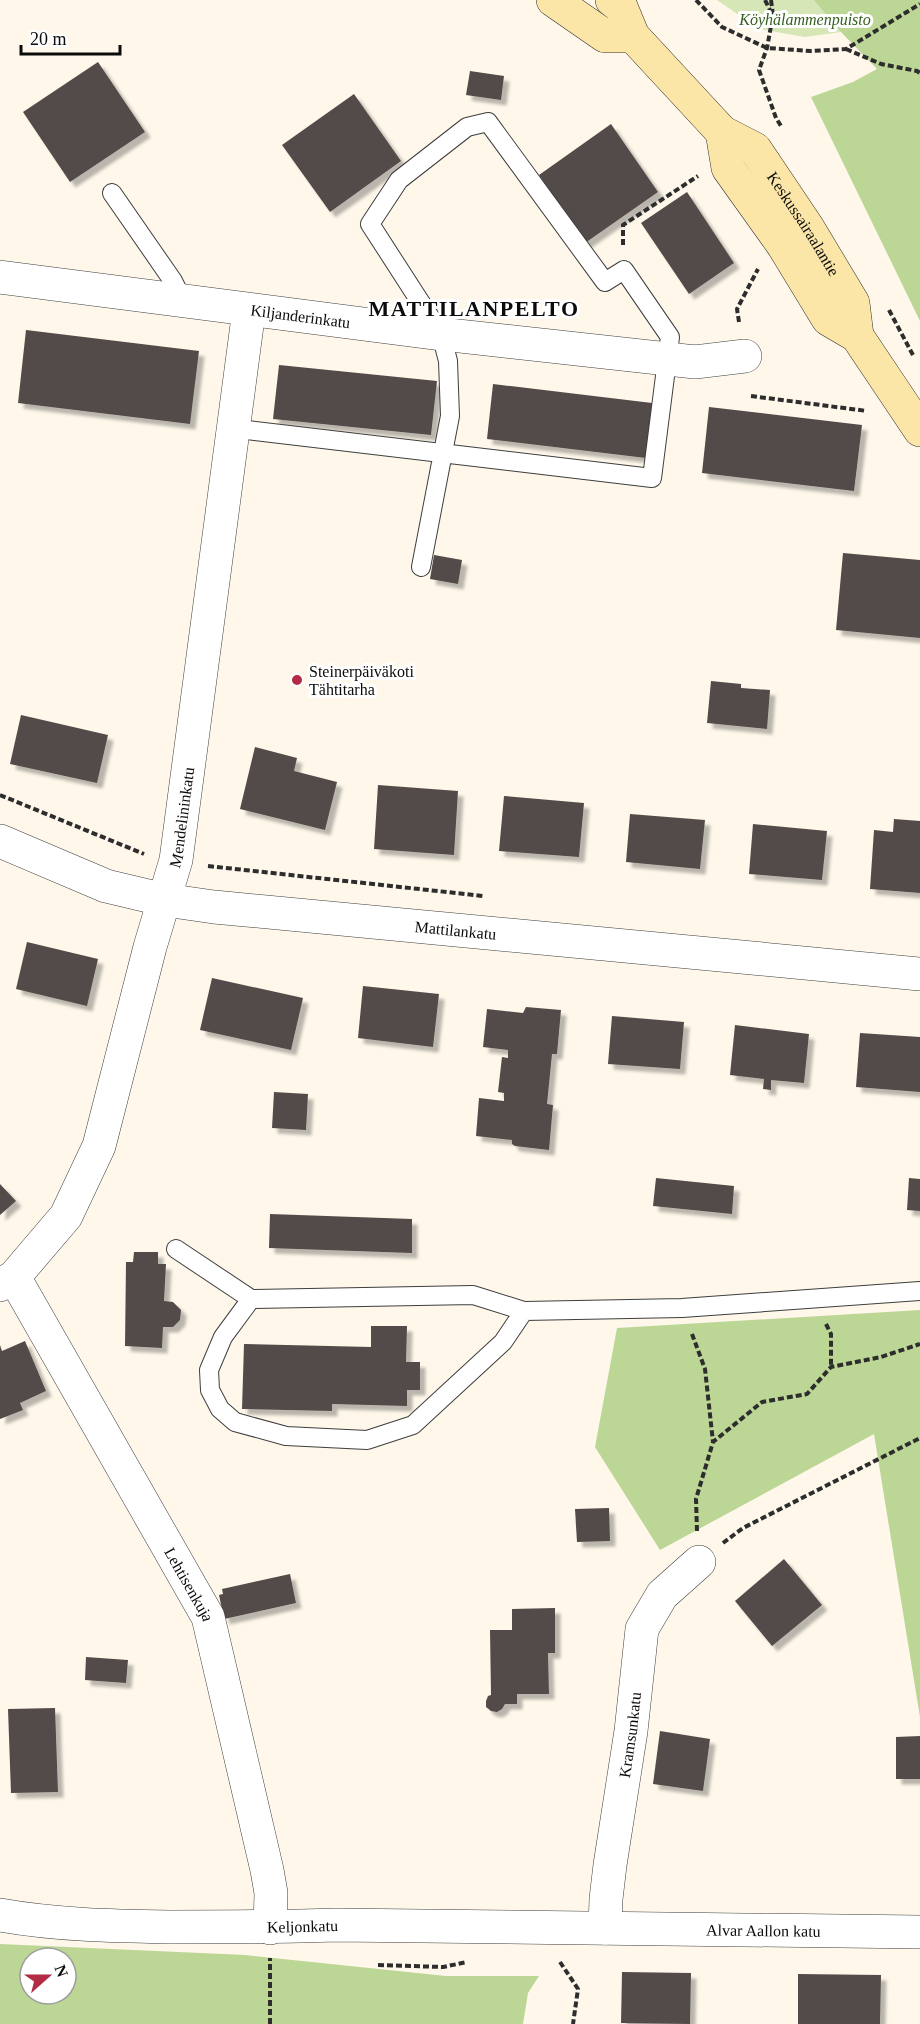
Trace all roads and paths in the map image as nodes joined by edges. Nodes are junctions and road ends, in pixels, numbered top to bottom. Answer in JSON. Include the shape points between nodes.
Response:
{"nodes":[{"id":1,"x":553,"y":0,"type":"edge"},
{"id":2,"x":612,"y":0,"type":"edge"},
{"id":3,"x":696,"y":0,"type":"edge"},
{"id":4,"x":765,"y":0,"type":"edge"},
{"id":5,"x":771,"y":0,"type":"edge"},
{"id":6,"x":920,"y":4,"type":"edge"},
{"id":7,"x":773,"y":15,"type":"junction"},
{"id":8,"x":633,"y":36,"type":"junction"},
{"id":9,"x":766,"y":48,"type":"junction"},
{"id":10,"x":846,"y":49,"type":"junction"},
{"id":11,"x":920,"y":74,"type":"edge"},
{"id":12,"x":706,"y":171,"type":"dead end"},
{"id":13,"x":112,"y":193,"type":"dead end"},
{"id":14,"x":623,"y":225,"type":"dead end"},
{"id":15,"x":0,"y":277,"type":"edge"},
{"id":16,"x":183,"y":301,"type":"junction"},
{"id":17,"x":249,"y":310,"type":"junction"},
{"id":18,"x":441,"y":334,"type":"junction"},
{"id":19,"x":745,"y":356,"type":"dead end"},
{"id":20,"x":666,"y":359,"type":"junction"},
{"id":21,"x":751,"y":396,"type":"dead end"},
{"id":22,"x":871,"y":411,"type":"dead end"},
{"id":23,"x":233,"y":428,"type":"junction"},
{"id":24,"x":920,"y":430,"type":"edge"},
{"id":25,"x":444,"y":453,"type":"junction"},
{"id":26,"x":421,"y":567,"type":"dead end"},
{"id":27,"x":0,"y":795,"type":"edge"},
{"id":28,"x":0,"y":841,"type":"edge"},
{"id":29,"x":176,"y":860,"type":"junction"},
{"id":30,"x":489,"y":897,"type":"dead end"},
{"id":31,"x":165,"y":900,"type":"junction"},
{"id":32,"x":920,"y":974,"type":"edge"},
{"id":33,"x":176,"y":1248,"type":"dead end"},
{"id":34,"x":7,"y":1281,"type":"edge"},
{"id":35,"x":920,"y":1291,"type":"edge"},
{"id":36,"x":251,"y":1299,"type":"junction"},
{"id":37,"x":812,"y":1299,"type":"junction"},
{"id":38,"x":682,"y":1308,"type":"junction"},
{"id":39,"x":524,"y":1311,"type":"junction"},
{"id":40,"x":920,"y":1344,"type":"edge"},
{"id":41,"x":831,"y":1367,"type":"junction"},
{"id":42,"x":920,"y":1438,"type":"edge"},
{"id":43,"x":713,"y":1442,"type":"junction"},
{"id":44,"x":699,"y":1562,"type":"junction"},
{"id":45,"x":0,"y":1916,"type":"edge"},
{"id":46,"x":270,"y":1928,"type":"junction"},
{"id":47,"x":605,"y":1928,"type":"junction"},
{"id":48,"x":920,"y":1932,"type":"edge"},
{"id":49,"x":270,"y":2024,"type":"edge"}],
"edges":[{"from":1,"to":8,"type":"main road","via":[[605,36]]},
{"from":2,"to":8,"type":"main road","name":"Keskussairaalantie","via":[[621,7]]},
{"from":3,"to":9,"type":"path","via":[[722,27]]},
{"from":4,"to":7,"type":"path"},
{"from":5,"to":7,"type":"path"},
{"from":6,"to":10,"type":"path"},
{"from":7,"to":9,"type":"path"},
{"from":8,"to":24,"type":"main road","name":"Keskussairaalantie","via":[[722,132],[755,149],[853,303],[857,336]]},
{"from":9,"to":10,"type":"path"},
{"from":10,"to":11,"type":"path","via":[[881,64]]},
{"from":12,"to":14,"type":"path"},
{"from":13,"to":16,"type":"lane"},
{"from":15,"to":16,"type":"street","name":"Kiljanderinkatu"},
{"from":16,"to":17,"type":"street","name":"Kiljanderinkatu"},
{"from":17,"to":18,"type":"street","name":"Kiljanderinkatu"},
{"from":17,"to":23,"type":"street","name":"Mendelininkatu"},
{"from":18,"to":20,"type":"street","name":"Kiljanderinkatu"},
{"from":18,"to":20,"type":"lane","via":[[370,224],[399,180],[467,127],[488,122],[605,282],[624,270],[669,337]]},
{"from":18,"to":25,"type":"lane","via":[[448,361],[450,416]]},
{"from":19,"to":20,"type":"street","name":"Kiljanderinkatu","via":[[695,362]]},
{"from":20,"to":25,"type":"lane","via":[[652,478]]},
{"from":21,"to":22,"type":"path"},
{"from":23,"to":25,"type":"lane"},
{"from":23,"to":29,"type":"street","name":"Mendelininkatu"},
{"from":25,"to":26,"type":"lane"},
{"from":27,"to":29,"type":"path","via":[[138,853]]},
{"from":28,"to":31,"type":"street","name":"Mattilankatu","via":[[105,886]]},
{"from":29,"to":30,"type":"path"},
{"from":29,"to":31,"type":"street","name":"Mendelininkatu"},
{"from":31,"to":32,"type":"street","name":"Mattilankatu"},
{"from":31,"to":34,"type":"street","name":"Mendelininkatu","via":[[99,1146],[66,1216]]},
{"from":33,"to":36,"type":"lane"},
{"from":34,"to":46,"type":"street","name":"Lehtisenkuja","via":[[208,1617],[267,1870]]},
{"from":35,"to":37,"type":"lane"},
{"from":36,"to":39,"type":"lane","via":[[473,1295]]},
{"from":36,"to":39,"type":"lane","via":[[223,1337],[209,1370],[210,1390],[220,1409],[235,1422],[286,1436],[367,1440],[413,1425],[503,1342]]},
{"from":37,"to":38,"type":"lane"},
{"from":37,"to":41,"type":"path","via":[[831,1334]]},
{"from":38,"to":39,"type":"lane"},
{"from":38,"to":43,"type":"path","via":[[705,1369]]},
{"from":40,"to":41,"type":"path"},
{"from":41,"to":43,"type":"path","via":[[807,1394],[762,1402]]},
{"from":42,"to":44,"type":"path","via":[[743,1528]]},
{"from":43,"to":44,"type":"path","via":[[696,1499]]},
{"from":44,"to":47,"type":"street","name":"Kramsunkatu","via":[[662,1595],[642,1629]]},
{"from":45,"to":46,"type":"street","name":"Keljonkatu","via":[[114,1926]]},
{"from":46,"to":47,"type":"street","name":"Keljonkatu"},
{"from":46,"to":49,"type":"path"},
{"from":47,"to":48,"type":"street","name":"Alvar Aallon katu"}]}
